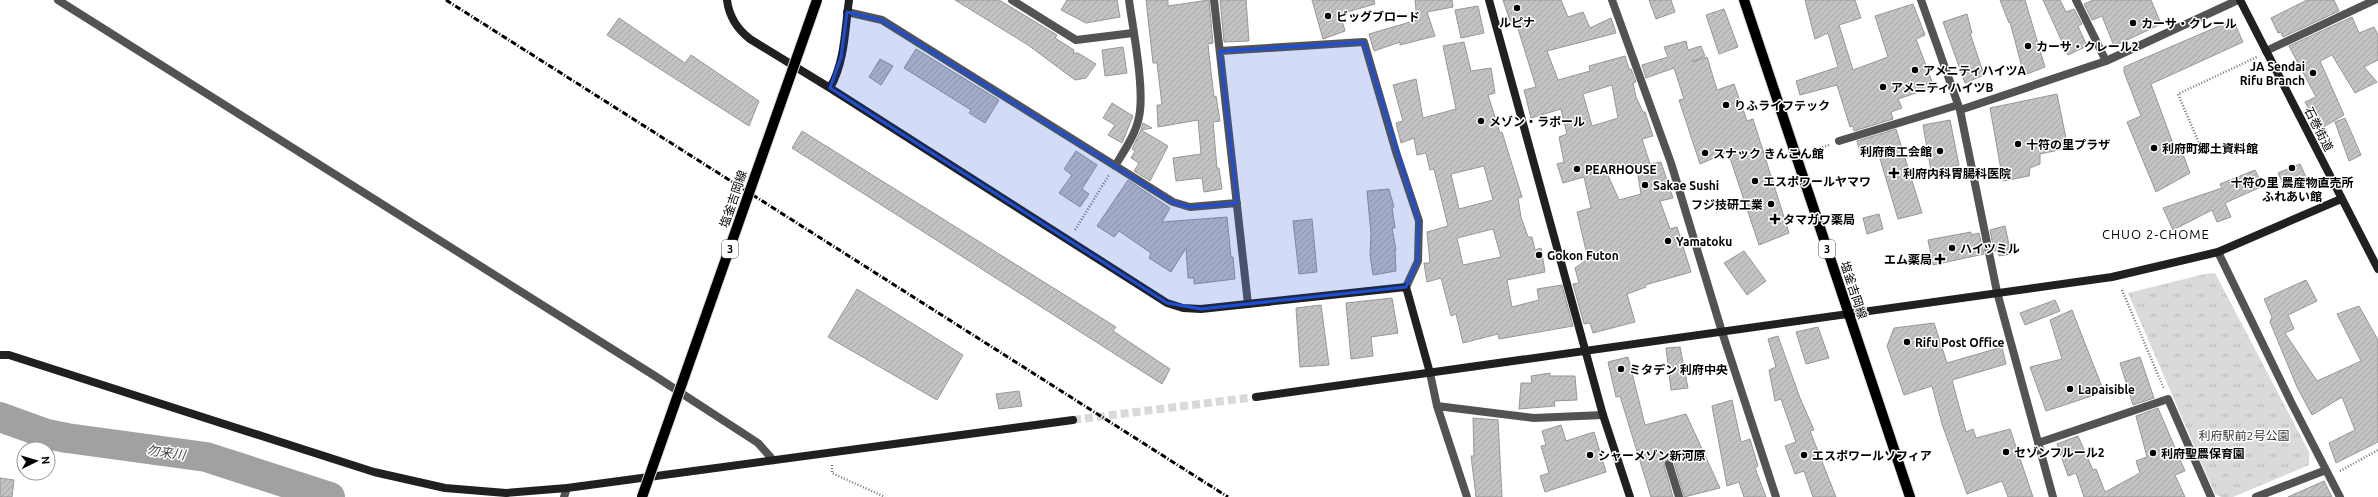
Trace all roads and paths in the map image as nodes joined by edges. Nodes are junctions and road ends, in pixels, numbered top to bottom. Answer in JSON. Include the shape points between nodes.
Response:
{"nodes":[{"id":1,"x":58,"y":0,"type":"edge"},
{"id":2,"x":728,"y":0,"type":"edge"},
{"id":3,"x":817,"y":0,"type":"edge"},
{"id":4,"x":849,"y":0,"type":"edge"},
{"id":5,"x":1012,"y":0,"type":"edge"},
{"id":6,"x":1129,"y":0,"type":"edge"},
{"id":7,"x":1214,"y":0,"type":"edge"},
{"id":8,"x":1489,"y":0,"type":"edge"},
{"id":9,"x":1612,"y":0,"type":"edge"},
{"id":10,"x":1744,"y":0,"type":"edge"},
{"id":11,"x":1921,"y":0,"type":"edge"},
{"id":12,"x":2076,"y":0,"type":"edge"},
{"id":13,"x":2239,"y":0,"type":"edge"},
{"id":14,"x":2375,"y":0,"type":"edge"},
{"id":15,"x":847,"y":12,"type":"junction"},
{"id":16,"x":1133,"y":33,"type":"junction"},
{"id":17,"x":1220,"y":51,"type":"junction"},
{"id":18,"x":2266,"y":51,"type":"junction"},
{"id":19,"x":2106,"y":61,"type":"junction"},
{"id":20,"x":830,"y":88,"type":"junction"},
{"id":21,"x":1959,"y":107,"type":"junction"},
{"id":22,"x":1839,"y":141,"type":"joint"},
{"id":23,"x":1811,"y":151,"type":"dead end"},
{"id":24,"x":2196,"y":152,"type":"dead end"},
{"id":25,"x":1115,"y":166,"type":"junction"},
{"id":26,"x":2341,"y":199,"type":"junction"},
{"id":27,"x":1237,"y":203,"type":"junction"},
{"id":28,"x":1069,"y":240,"type":"junction"},
{"id":29,"x":2218,"y":252,"type":"junction"},
{"id":30,"x":2378,"y":269,"type":"edge"},
{"id":31,"x":1406,"y":287,"type":"junction"},
{"id":32,"x":2122,"y":290,"type":"dead end"},
{"id":33,"x":1997,"y":292,"type":"junction"},
{"id":34,"x":1248,"y":304,"type":"junction"},
{"id":35,"x":1848,"y":314,"type":"junction"},
{"id":36,"x":1722,"y":332,"type":"junction"},
{"id":37,"x":1586,"y":351,"type":"junction"},
{"id":38,"x":0,"y":355,"type":"edge"},
{"id":39,"x":1430,"y":373,"type":"junction"},
{"id":40,"x":1256,"y":397,"type":"tunnel mouth"},
{"id":41,"x":2168,"y":399,"type":"junction"},
{"id":42,"x":1437,"y":406,"type":"junction"},
{"id":43,"x":1603,"y":415,"type":"junction"},
{"id":44,"x":1073,"y":420,"type":"tunnel mouth"},
{"id":45,"x":2038,"y":443,"type":"junction"},
{"id":46,"x":2378,"y":450,"type":"edge"},
{"id":47,"x":830,"y":452,"type":"junction"},
{"id":48,"x":774,"y":460,"type":"junction"},
{"id":49,"x":1669,"y":464,"type":"dead end"},
{"id":50,"x":2328,"y":473,"type":"junction"},
{"id":51,"x":567,"y":488,"type":"junction"},
{"id":52,"x":564,"y":497,"type":"edge"},
{"id":53,"x":642,"y":497,"type":"edge"},
{"id":54,"x":885,"y":497,"type":"edge"},
{"id":55,"x":1467,"y":497,"type":"edge"},
{"id":56,"x":1630,"y":497,"type":"edge"},
{"id":57,"x":1679,"y":497,"type":"edge"},
{"id":58,"x":1776,"y":497,"type":"edge"},
{"id":59,"x":1910,"y":497,"type":"edge"},
{"id":60,"x":2053,"y":497,"type":"edge"},
{"id":61,"x":2210,"y":497,"type":"edge"},
{"id":62,"x":2256,"y":497,"type":"edge"},
{"id":63,"x":2340,"y":497,"type":"edge"}],
"edges":[{"from":1,"to":48,"type":"street","via":[[758,442]]},
{"from":2,"to":20,"type":"street","via":[[733,19],[740,31]]},
{"from":3,"to":53,"type":"main road","name":"塩釜吉岡線","number":"3","bridge":true},
{"from":4,"to":15,"type":"street"},
{"from":5,"to":16,"type":"street","via":[[1076,40]]},
{"from":6,"to":16,"type":"street"},
{"from":7,"to":17,"type":"street"},
{"from":8,"to":37,"type":"street"},
{"from":9,"to":36,"type":"street","via":[[1671,163]]},
{"from":10,"to":35,"type":"main road","name":"塩釜吉岡線","number":"3"},
{"from":11,"to":21,"type":"street"},
{"from":12,"to":19,"type":"street"},
{"from":13,"to":18,"type":"street","name":"石巻街道"},
{"from":13,"to":19,"type":"street"},
{"from":14,"to":18,"type":"street"},
{"from":15,"to":20,"type":"street","via":[[841,57]]},
{"from":15,"to":25,"type":"street","via":[[882,20]]},
{"from":16,"to":25,"type":"street","via":[[1140,116],[1136,130]]},
{"from":17,"to":27,"type":"street"},
{"from":17,"to":31,"type":"street","via":[[1364,42],[1418,221],[1418,261]]},
{"from":18,"to":24,"type":"path","via":[[2239,67],[2178,94],[2202,150]]},
{"from":18,"to":26,"type":"street","name":"石巻街道"},
{"from":19,"to":21,"type":"street"},
{"from":20,"to":28,"type":"street"},
{"from":21,"to":22,"type":"street"},
{"from":21,"to":33,"type":"street"},
{"from":22,"to":23,"type":"path"},
{"from":25,"to":27,"type":"street","via":[[1173,202],[1190,207]]},
{"from":25,"to":28,"type":"path"},
{"from":26,"to":29,"type":"street"},
{"from":26,"to":30,"type":"street","name":"石巻街道"},
{"from":27,"to":34,"type":"street"},
{"from":28,"to":34,"type":"street","via":[[1167,303],[1182,308],[1201,309]]},
{"from":29,"to":33,"type":"street","via":[[2112,277]]},
{"from":29,"to":50,"type":"street"},
{"from":31,"to":34,"type":"street"},
{"from":31,"to":39,"type":"street"},
{"from":32,"to":41,"type":"path"},
{"from":33,"to":35,"type":"street"},
{"from":33,"to":45,"type":"street"},
{"from":35,"to":36,"type":"street"},
{"from":35,"to":59,"type":"main road","name":"塩釜吉岡線","number":"3"},
{"from":36,"to":37,"type":"street"},
{"from":36,"to":58,"type":"street"},
{"from":37,"to":39,"type":"street"},
{"from":37,"to":43,"type":"street"},
{"from":38,"to":51,"type":"street","via":[[9,355],[374,472],[445,488],[506,493]]},
{"from":39,"to":40,"type":"street"},
{"from":39,"to":42,"type":"street"},
{"from":41,"to":45,"type":"street"},
{"from":41,"to":61,"type":"street"},
{"from":42,"to":43,"type":"street","via":[[1534,418]]},
{"from":42,"to":55,"type":"street"},
{"from":43,"to":56,"type":"street"},
{"from":44,"to":47,"type":"street"},
{"from":45,"to":60,"type":"street"},
{"from":46,"to":50,"type":"path"},
{"from":47,"to":48,"type":"street"},
{"from":47,"to":54,"type":"path","via":[[832,473]]},
{"from":48,"to":51,"type":"street"},
{"from":49,"to":57,"type":"street"},
{"from":50,"to":62,"type":"street"},
{"from":50,"to":63,"type":"street"},
{"from":51,"to":52,"type":"street"}]}
